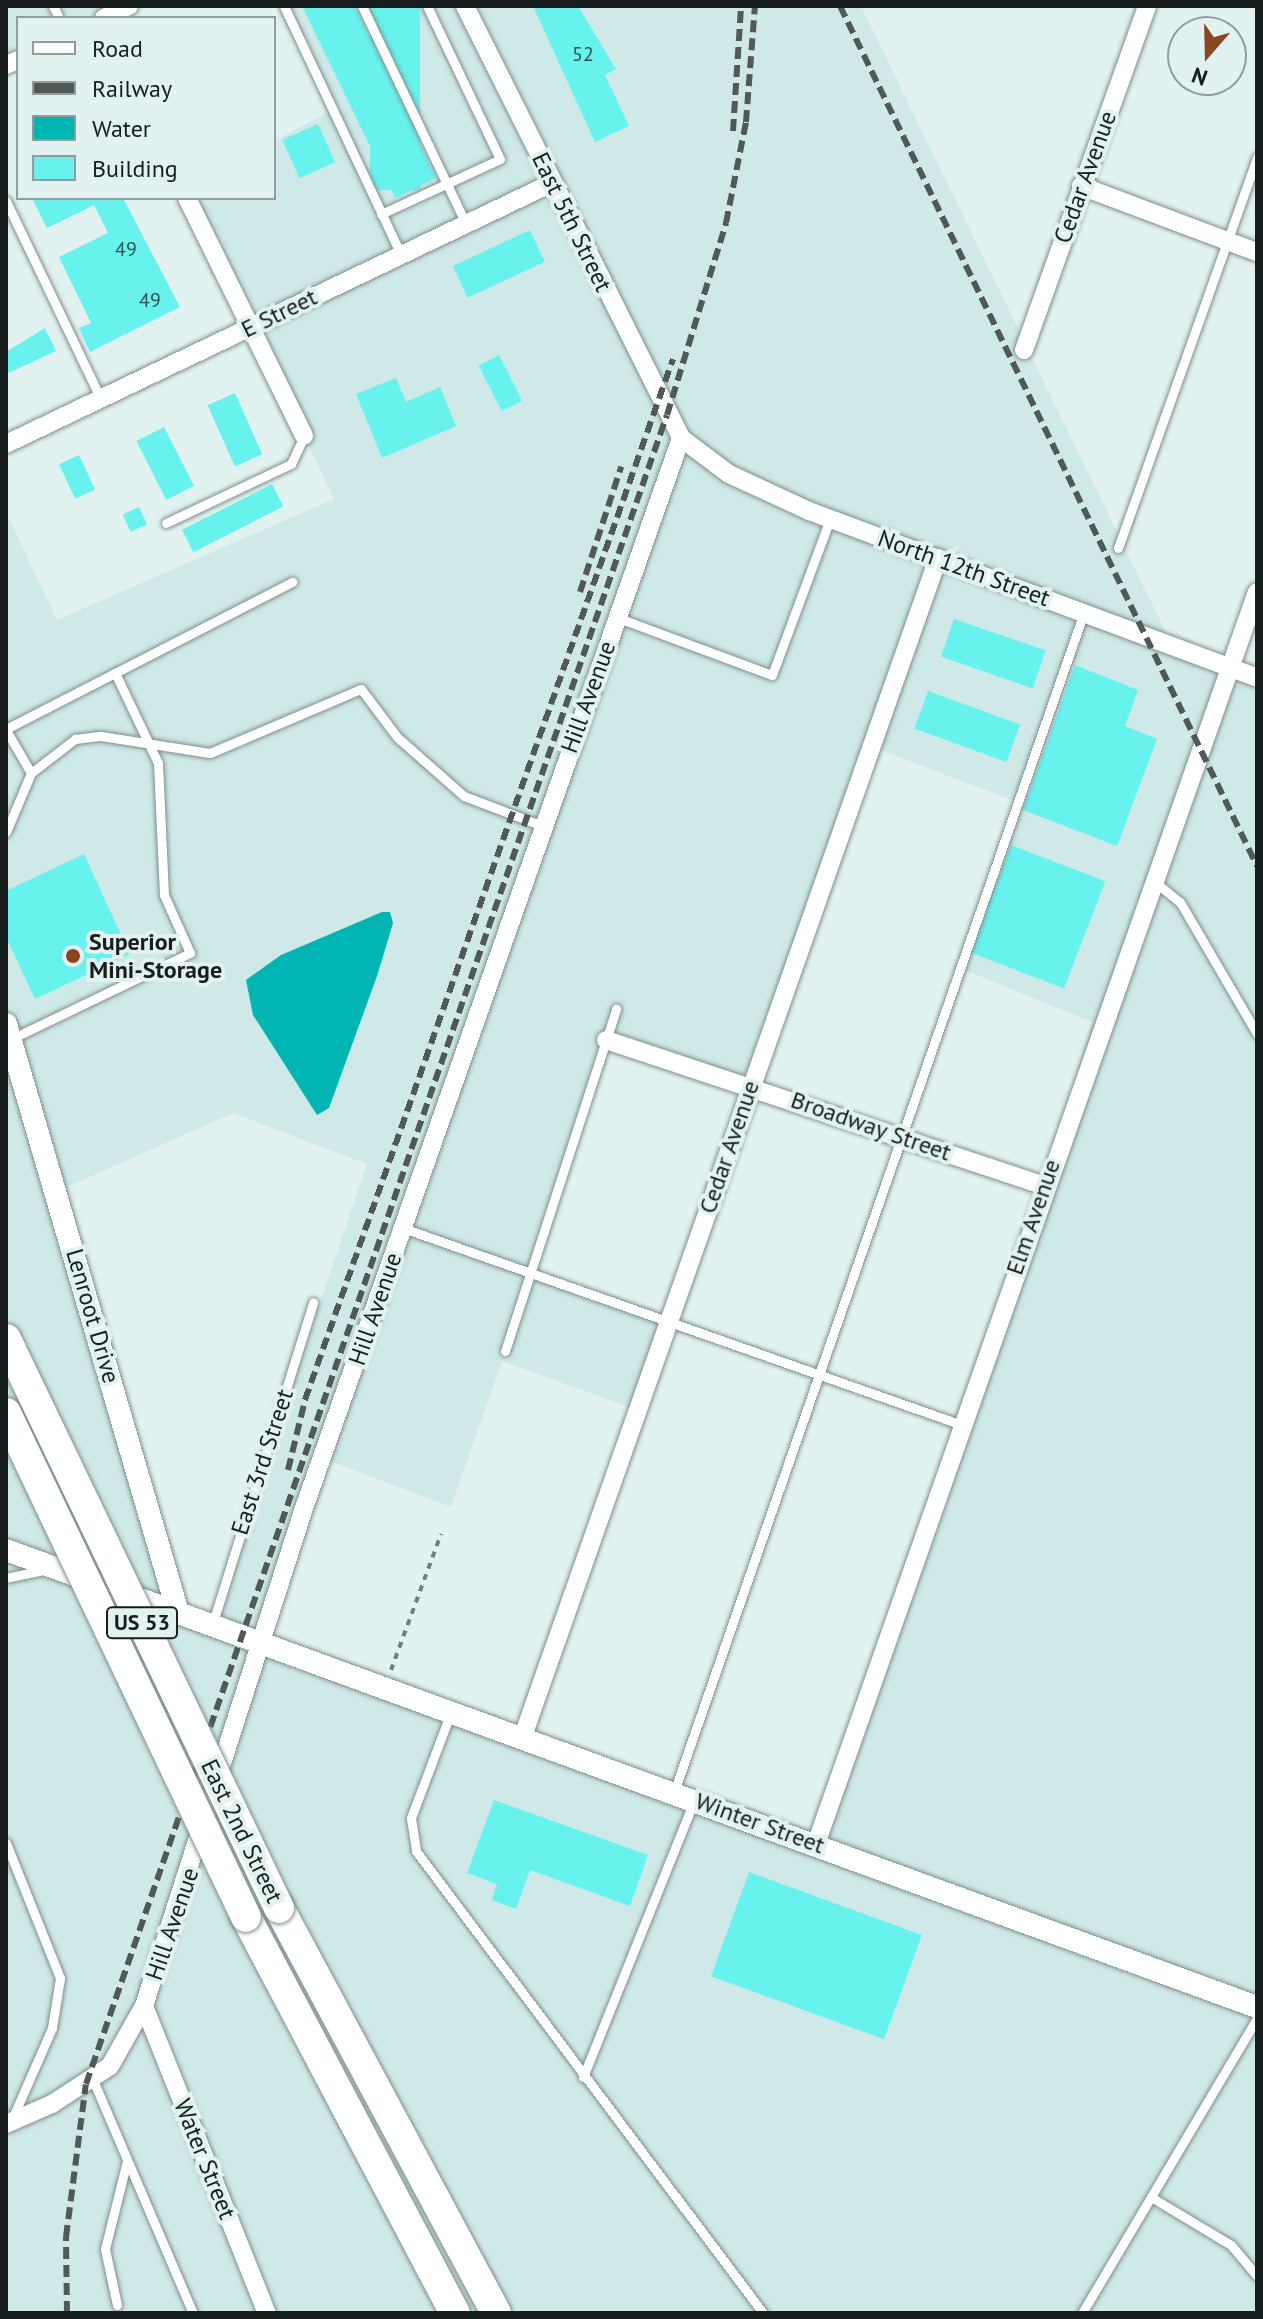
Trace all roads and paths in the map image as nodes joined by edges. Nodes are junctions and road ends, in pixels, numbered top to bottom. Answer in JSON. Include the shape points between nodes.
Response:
{"nodes":[{"id":1,"x":129,"y":6,"type":"edge"},
{"id":2,"x":284,"y":6,"type":"edge"},
{"id":3,"x":362,"y":6,"type":"edge"},
{"id":4,"x":427,"y":6,"type":"edge"},
{"id":5,"x":465,"y":6,"type":"edge"},
{"id":6,"x":1147,"y":6,"type":"edge"},
{"id":7,"x":108,"y":16,"type":"edge"},
{"id":8,"x":1257,"y":157,"type":"edge"},
{"id":9,"x":447,"y":183,"type":"junction"},
{"id":10,"x":552,"y":183,"type":"junction"},
{"id":11,"x":1081,"y":186,"type":"junction"},
{"id":12,"x":188,"y":200,"type":"edge"},
{"id":13,"x":6,"y":201,"type":"edge"},
{"id":14,"x":381,"y":214,"type":"junction"},
{"id":15,"x":466,"y":224,"type":"junction"},
{"id":16,"x":1226,"y":240,"type":"junction"},
{"id":17,"x":1257,"y":252,"type":"edge"},
{"id":18,"x":401,"y":255,"type":"junction"},
{"id":19,"x":251,"y":327,"type":"junction"},
{"id":20,"x":1024,"y":350,"type":"dead end"},
{"id":21,"x":101,"y":399,"type":"junction"},
{"id":22,"x":304,"y":436,"type":"joint"},
{"id":23,"x":681,"y":438,"type":"junction"},
{"id":24,"x":6,"y":444,"type":"edge"},
{"id":25,"x":830,"y":519,"type":"junction"},
{"id":26,"x":166,"y":523,"type":"dead end"},
{"id":27,"x":1118,"y":548,"type":"dead end"},
{"id":28,"x":938,"y":558,"type":"junction"},
{"id":29,"x":292,"y":582,"type":"dead end"},
{"id":30,"x":1257,"y":592,"type":"edge"},
{"id":31,"x":1084,"y":612,"type":"junction"},
{"id":32,"x":616,"y":617,"type":"junction"},
{"id":33,"x":1229,"y":668,"type":"junction"},
{"id":34,"x":115,"y":673,"type":"junction"},
{"id":35,"x":1257,"y":678,"type":"edge"},
{"id":36,"x":6,"y":729,"type":"edge"},
{"id":37,"x":152,"y":746,"type":"junction"},
{"id":38,"x":31,"y":773,"type":"junction"},
{"id":39,"x":543,"y":826,"type":"junction"},
{"id":40,"x":6,"y":832,"type":"edge"},
{"id":41,"x":1152,"y":879,"type":"junction"},
{"id":42,"x":616,"y":1009,"type":"dead end"},
{"id":43,"x":8,"y":1032,"type":"edge"},
{"id":44,"x":1257,"y":1034,"type":"edge"},
{"id":45,"x":606,"y":1040,"type":"junction"},
{"id":46,"x":751,"y":1085,"type":"junction"},
{"id":47,"x":901,"y":1136,"type":"junction"},
{"id":48,"x":1043,"y":1185,"type":"junction"},
{"id":49,"x":403,"y":1228,"type":"junction"},
{"id":50,"x":530,"y":1273,"type":"junction"},
{"id":51,"x":313,"y":1302,"type":"dead end"},
{"id":52,"x":668,"y":1321,"type":"junction"},
{"id":53,"x":6,"y":1339,"type":"edge"},
{"id":54,"x":505,"y":1351,"type":"dead end"},
{"id":55,"x":819,"y":1375,"type":"junction"},
{"id":56,"x":6,"y":1413,"type":"edge"},
{"id":57,"x":962,"y":1425,"type":"junction"},
{"id":58,"x":441,"y":1534,"type":"dead end"},
{"id":59,"x":6,"y":1550,"type":"edge"},
{"id":60,"x":60,"y":1567,"type":"junction"},
{"id":61,"x":6,"y":1578,"type":"edge"},
{"id":62,"x":177,"y":1609,"type":"junction"},
{"id":63,"x":213,"y":1622,"type":"junction"},
{"id":64,"x":263,"y":1640,"type":"junction"},
{"id":65,"x":385,"y":1685,"type":"junction"},
{"id":66,"x":452,"y":1710,"type":"junction"},
{"id":67,"x":523,"y":1736,"type":"junction"},
{"id":68,"x":684,"y":1795,"type":"junction"},
{"id":69,"x":6,"y":1843,"type":"edge"},
{"id":70,"x":816,"y":1844,"type":"junction"},
{"id":71,"x":144,"y":2006,"type":"junction"},
{"id":72,"x":1257,"y":2007,"type":"edge"},
{"id":73,"x":1257,"y":2018,"type":"edge"},
{"id":74,"x":583,"y":2077,"type":"junction"},
{"id":75,"x":93,"y":2080,"type":"junction"},
{"id":76,"x":8,"y":2123,"type":"edge"},
{"id":77,"x":127,"y":2160,"type":"junction"},
{"id":78,"x":1151,"y":2197,"type":"junction"},
{"id":79,"x":1257,"y":2276,"type":"edge"},
{"id":80,"x":117,"y":2305,"type":"dead end"},
{"id":81,"x":193,"y":2313,"type":"edge"},
{"id":82,"x":267,"y":2313,"type":"edge"},
{"id":83,"x":455,"y":2313,"type":"edge"},
{"id":84,"x":496,"y":2313,"type":"edge"},
{"id":85,"x":763,"y":2313,"type":"edge"},
{"id":86,"x":1082,"y":2313,"type":"edge"}],
"edges":[{"from":1,"to":7,"type":"street"},
{"from":2,"to":14,"type":"lane"},
{"from":3,"to":9,"type":"lane"},
{"from":4,"to":9,"type":"lane","via":[[500,159]]},
{"from":5,"to":10,"type":"street","name":"East 5th Street"},
{"from":6,"to":11,"type":"street","name":"Cedar Avenue"},
{"from":8,"to":16,"type":"lane"},
{"from":9,"to":14,"type":"lane"},
{"from":9,"to":15,"type":"lane"},
{"from":10,"to":15,"type":"street","name":"E Street"},
{"from":10,"to":23,"type":"street","name":"East 5th Street"},
{"from":11,"to":16,"type":"street"},
{"from":11,"to":20,"type":"street","name":"Cedar Avenue"},
{"from":12,"to":19,"type":"street"},
{"from":13,"to":21,"type":"lane"},
{"from":14,"to":18,"type":"lane"},
{"from":15,"to":18,"type":"street","name":"E Street"},
{"from":16,"to":17,"type":"street"},
{"from":16,"to":27,"type":"lane"},
{"from":18,"to":19,"type":"street","name":"E Street"},
{"from":19,"to":21,"type":"street","name":"E Street"},
{"from":19,"to":22,"type":"street"},
{"from":21,"to":24,"type":"street","name":"E Street"},
{"from":22,"to":26,"type":"lane","via":[[291,464]]},
{"from":23,"to":25,"type":"street","name":"North 12th Street","via":[[729,474]]},
{"from":23,"to":32,"type":"street","name":"Hill Avenue"},
{"from":25,"to":28,"type":"street","name":"North 12th Street"},
{"from":25,"to":32,"type":"lane","via":[[772,675]]},
{"from":28,"to":31,"type":"street","name":"North 12th Street"},
{"from":28,"to":46,"type":"street","name":"Cedar Avenue"},
{"from":29,"to":34,"type":"lane"},
{"from":30,"to":33,"type":"street","name":"Elm Avenue"},
{"from":31,"to":33,"type":"street","name":"North 12th Street"},
{"from":31,"to":47,"type":"lane"},
{"from":32,"to":39,"type":"street","name":"Hill Avenue"},
{"from":33,"to":35,"type":"street","name":"North 12th Street"},
{"from":33,"to":41,"type":"street","name":"Elm Avenue"},
{"from":34,"to":36,"type":"lane"},
{"from":34,"to":37,"type":"lane"},
{"from":36,"to":38,"type":"lane"},
{"from":37,"to":38,"type":"lane","via":[[87,736]]},
{"from":37,"to":39,"type":"lane","via":[[219,751],[361,689],[397,737],[464,796]]},
{"from":37,"to":43,"type":"lane","via":[[161,776],[164,895],[190,953]]},
{"from":38,"to":40,"type":"lane"},
{"from":39,"to":49,"type":"street","name":"Hill Avenue"},
{"from":41,"to":44,"type":"lane","via":[[1180,902]]},
{"from":41,"to":48,"type":"street","name":"Elm Avenue"},
{"from":42,"to":45,"type":"lane"},
{"from":43,"to":62,"type":"street","name":"Lenroot Drive"},
{"from":45,"to":46,"type":"street","name":"Broadway Street"},
{"from":45,"to":50,"type":"lane"},
{"from":46,"to":47,"type":"street","name":"Broadway Street"},
{"from":46,"to":52,"type":"street","name":"Cedar Avenue"},
{"from":47,"to":48,"type":"street","name":"Broadway Street"},
{"from":47,"to":55,"type":"lane"},
{"from":48,"to":57,"type":"street","name":"Elm Avenue"},
{"from":49,"to":50,"type":"lane"},
{"from":49,"to":64,"type":"street","name":"Hill Avenue"},
{"from":50,"to":52,"type":"lane"},
{"from":50,"to":54,"type":"lane"},
{"from":51,"to":63,"type":"lane","name":"East 3rd Street"},
{"from":52,"to":55,"type":"lane"},
{"from":52,"to":67,"type":"street","name":"Cedar Avenue"},
{"from":53,"to":84,"type":"highway","name":"East 2nd Street","number":"US 53","bridge":true,"via":[[279,1908]]},
{"from":55,"to":57,"type":"lane"},
{"from":55,"to":68,"type":"lane"},
{"from":56,"to":83,"type":"highway","name":"East 2nd Street","number":"US 53","bridge":true,"via":[[246,1917]]},
{"from":57,"to":70,"type":"street","name":"Elm Avenue"},
{"from":58,"to":65,"type":"path"},
{"from":59,"to":60,"type":"street","name":"Winter Street"},
{"from":60,"to":61,"type":"lane"},
{"from":60,"to":62,"type":"street","name":"Winter Street"},
{"from":62,"to":63,"type":"street","name":"Winter Street"},
{"from":63,"to":64,"type":"street","name":"Winter Street"},
{"from":64,"to":65,"type":"street","name":"Winter Street"},
{"from":64,"to":71,"type":"street","name":"Hill Avenue"},
{"from":65,"to":66,"type":"street","name":"Winter Street"},
{"from":66,"to":67,"type":"street","name":"Winter Street"},
{"from":66,"to":74,"type":"lane","via":[[411,1818],[416,1851]]},
{"from":67,"to":68,"type":"street","name":"Winter Street"},
{"from":68,"to":70,"type":"street","name":"Winter Street"},
{"from":68,"to":74,"type":"lane"},
{"from":69,"to":76,"type":"lane","via":[[60,1978],[52,2028]]},
{"from":70,"to":72,"type":"street","name":"Winter Street"},
{"from":71,"to":75,"type":"street","name":"Hill Avenue","via":[[110,2066]]},
{"from":71,"to":82,"type":"street","name":"Water Street"},
{"from":73,"to":78,"type":"lane"},
{"from":74,"to":85,"type":"lane"},
{"from":75,"to":76,"type":"street","name":"Hill Avenue"},
{"from":75,"to":77,"type":"lane"},
{"from":77,"to":80,"type":"lane","via":[[105,2249]]},
{"from":77,"to":81,"type":"lane"},
{"from":78,"to":79,"type":"lane","via":[[1231,2245]]},
{"from":78,"to":86,"type":"lane"}]}
